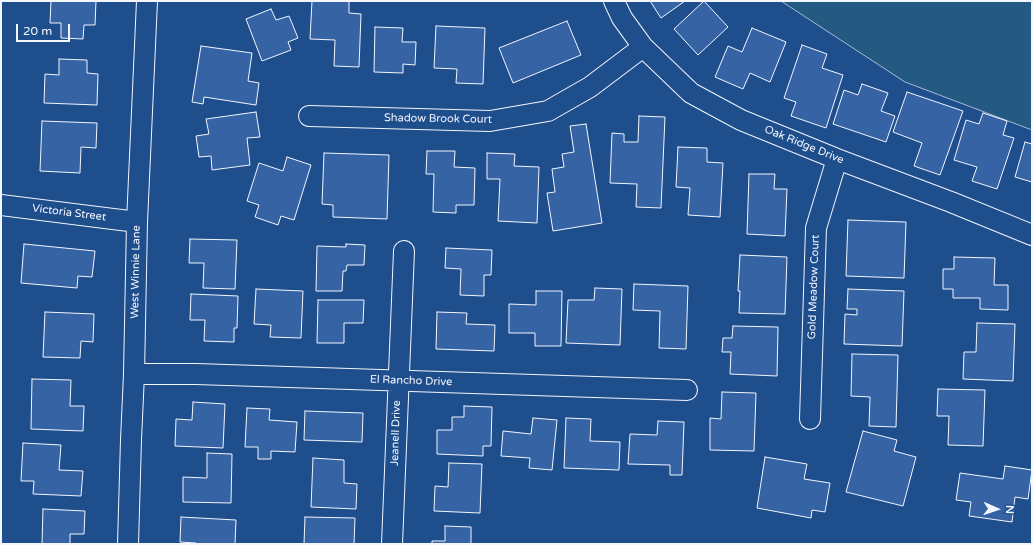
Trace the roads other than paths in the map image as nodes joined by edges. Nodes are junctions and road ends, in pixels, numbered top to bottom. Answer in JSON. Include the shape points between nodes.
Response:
{"nodes":[{"id":1,"x":147,"y":1,"type":"edge"},
{"id":2,"x":614,"y":1,"type":"edge"},
{"id":3,"x":642,"y":47,"type":"junction"},
{"id":4,"x":309,"y":116,"type":"dead end"},
{"id":5,"x":837,"y":159,"type":"junction"},
{"id":6,"x":1,"y":205,"type":"edge"},
{"id":7,"x":137,"y":222,"type":"junction"},
{"id":8,"x":1032,"y":235,"type":"edge"},
{"id":9,"x":404,"y":251,"type":"dead end"},
{"id":10,"x":134,"y":374,"type":"junction"},
{"id":11,"x":398,"y":381,"type":"junction"},
{"id":12,"x":687,"y":390,"type":"dead end"},
{"id":13,"x":810,"y":419,"type":"dead end"},
{"id":14,"x":128,"y":544,"type":"edge"},
{"id":15,"x":392,"y":544,"type":"edge"}],
"edges":[{"from":1,"to":7,"type":"street","name":"West Winnie Lane"},
{"from":2,"to":3,"type":"street","name":"Oak Ridge Drive","via":[[622,18]]},
{"from":3,"to":4,"type":"street","name":"Shadow Brook Court","via":[[590,87],[548,111],[490,121]]},
{"from":3,"to":5,"type":"street","name":"Oak Ridge Drive","via":[[691,93],[741,120]]},
{"from":5,"to":8,"type":"street","name":"Oak Ridge Drive"},
{"from":5,"to":13,"type":"street","name":"Gold Meadow Court","via":[[816,228]]},
{"from":6,"to":7,"type":"street","name":"Victoria Street"},
{"from":7,"to":10,"type":"street","name":"West Winnie Lane"},
{"from":9,"to":11,"type":"street","name":"Jeanell Drive"},
{"from":10,"to":11,"type":"street","name":"El Rancho Drive"},
{"from":10,"to":14,"type":"street","name":"West Winnie Lane"},
{"from":11,"to":12,"type":"street","name":"El Rancho Drive"},
{"from":11,"to":15,"type":"street","name":"Jeanell Drive"}]}
